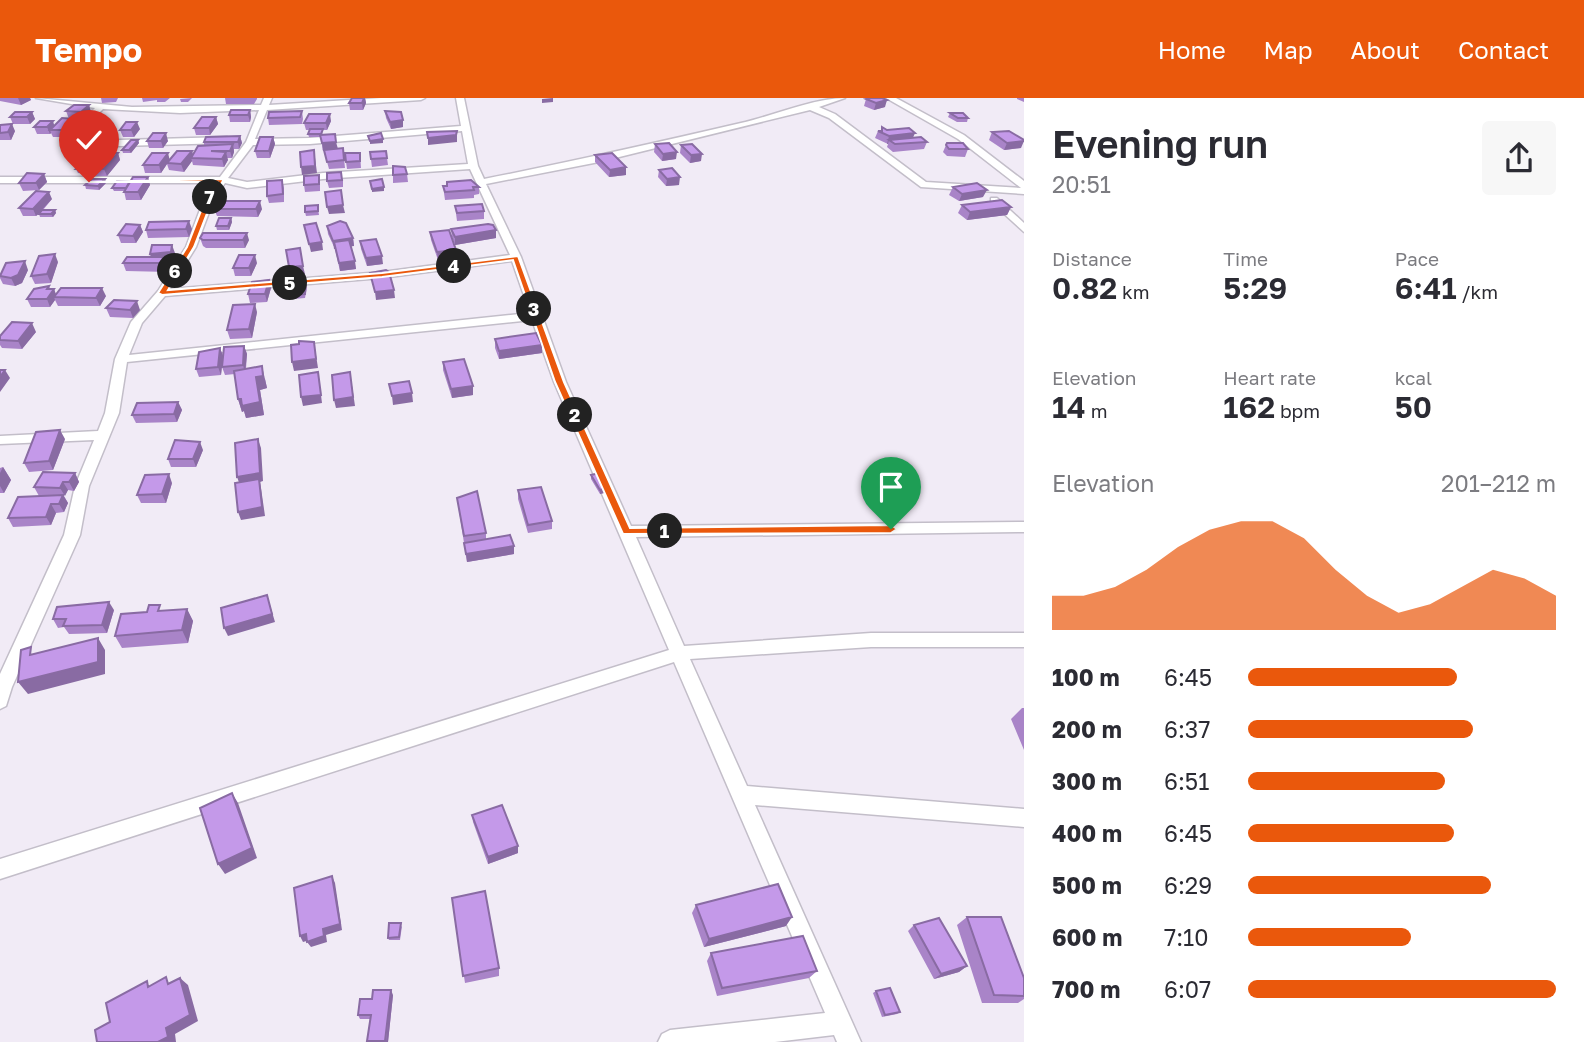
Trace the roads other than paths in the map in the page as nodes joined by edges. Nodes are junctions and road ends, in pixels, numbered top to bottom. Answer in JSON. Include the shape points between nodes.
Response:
{"nodes":[{"id":1,"x":40,"y":98,"type":"edge"},
{"id":2,"x":421,"y":98,"type":"edge"},
{"id":3,"x":460,"y":98,"type":"edge"},
{"id":4,"x":841,"y":98,"type":"edge"},
{"id":5,"x":890,"y":98,"type":"edge"},
{"id":6,"x":266,"y":102,"type":"edge"},
{"id":7,"x":102,"y":106,"type":"junction"},
{"id":8,"x":811,"y":107,"type":"junction"},
{"id":9,"x":464,"y":128,"type":"junction"},
{"id":10,"x":250,"y":142,"type":"junction"},
{"id":11,"x":472,"y":166,"type":"junction"},
{"id":12,"x":0,"y":180,"type":"edge"},
{"id":13,"x":222,"y":180,"type":"junction"},
{"id":14,"x":481,"y":182,"type":"junction"},
{"id":15,"x":1024,"y":188,"type":"edge"},
{"id":16,"x":973,"y":190,"type":"junction"},
{"id":17,"x":1024,"y":229,"type":"edge"},
{"id":18,"x":516,"y":257,"type":"junction"},
{"id":19,"x":162,"y":293,"type":"junction"},
{"id":20,"x":537,"y":316,"type":"junction"},
{"id":21,"x":121,"y":359,"type":"junction"},
{"id":22,"x":104,"y":435,"type":"junction"},
{"id":23,"x":0,"y":440,"type":"edge"},
{"id":24,"x":1024,"y":527,"type":"edge"},
{"id":25,"x":627,"y":532,"type":"junction"},
{"id":26,"x":1024,"y":640,"type":"edge"},
{"id":27,"x":681,"y":653,"type":"junction"},
{"id":28,"x":0,"y":701,"type":"edge"},
{"id":29,"x":742,"y":795,"type":"junction"},
{"id":30,"x":1024,"y":818,"type":"edge"},
{"id":31,"x":0,"y":869,"type":"edge"},
{"id":32,"x":845,"y":1032,"type":"edge"},
{"id":33,"x":670,"y":1042,"type":"edge"}],
"edges":[{"from":1,"to":7,"type":"street"},
{"from":2,"to":6,"type":"street"},
{"from":3,"to":9,"type":"street"},
{"from":4,"to":8,"type":"street"},
{"from":5,"to":15,"type":"street","via":[[916,109],[993,158]]},
{"from":6,"to":7,"type":"street","via":[[167,109]]},
{"from":6,"to":10,"type":"street"},
{"from":7,"to":10,"type":"street","via":[[70,141]]},
{"from":8,"to":14,"type":"street","via":[[599,159]]},
{"from":8,"to":16,"type":"street","via":[[832,116],[920,183]]},
{"from":9,"to":10,"type":"street"},
{"from":9,"to":11,"type":"street"},
{"from":10,"to":13,"type":"street"},
{"from":11,"to":13,"type":"street","via":[[247,185]]},
{"from":11,"to":14,"type":"street"},
{"from":12,"to":13,"type":"street"},
{"from":13,"to":19,"type":"street","via":[[209,198],[191,247]]},
{"from":14,"to":18,"type":"street"},
{"from":15,"to":16,"type":"street"},
{"from":16,"to":17,"type":"street","via":[[997,202]]},
{"from":18,"to":19,"type":"street","via":[[382,275]]},
{"from":18,"to":20,"type":"street"},
{"from":19,"to":21,"type":"street","via":[[137,322]]},
{"from":20,"to":21,"type":"street"},
{"from":20,"to":25,"type":"street","via":[[560,382]]},
{"from":21,"to":22,"type":"street"},
{"from":22,"to":23,"type":"street"},
{"from":22,"to":28,"type":"street","via":[[82,486],[72,535]]},
{"from":24,"to":25,"type":"street"},
{"from":25,"to":27,"type":"street"},
{"from":26,"to":27,"type":"street","via":[[871,640]]},
{"from":27,"to":29,"type":"street"},
{"from":27,"to":31,"type":"street"},
{"from":29,"to":30,"type":"street"},
{"from":29,"to":32,"type":"street"},
{"from":32,"to":33,"type":"street"}]}
